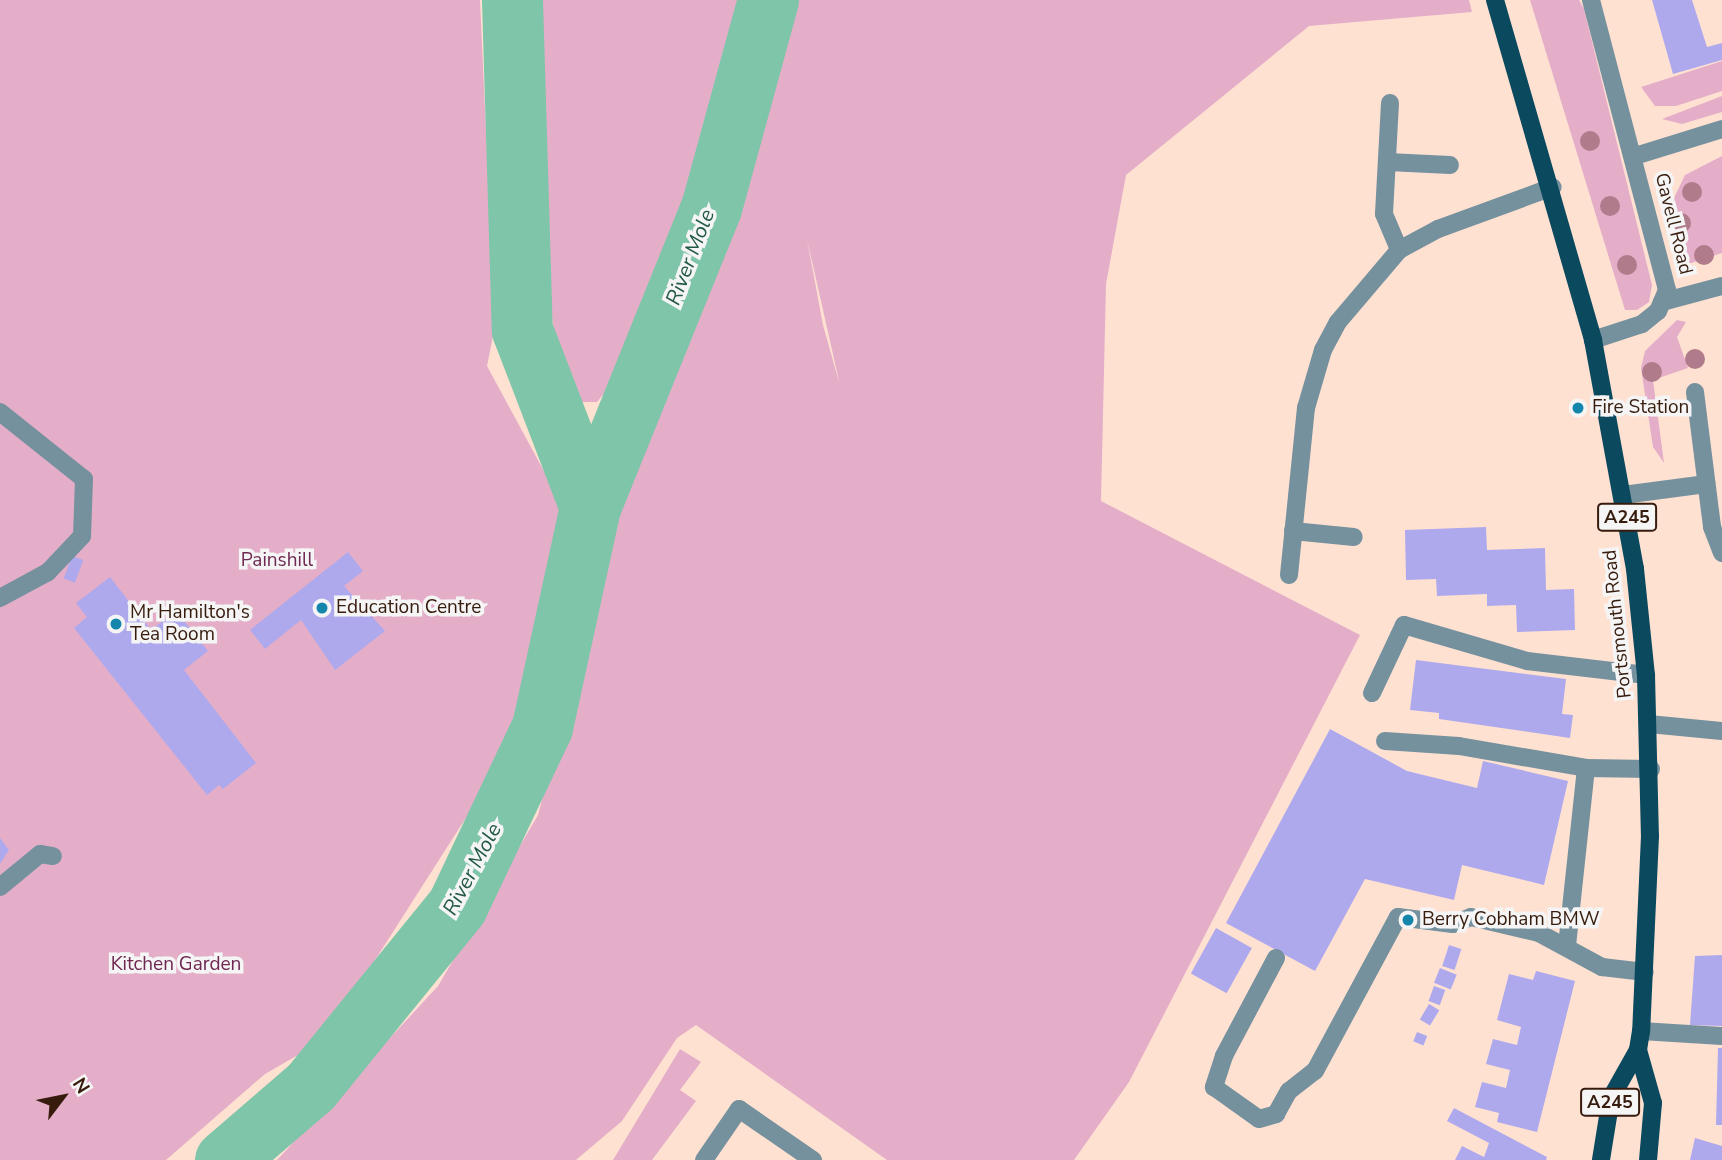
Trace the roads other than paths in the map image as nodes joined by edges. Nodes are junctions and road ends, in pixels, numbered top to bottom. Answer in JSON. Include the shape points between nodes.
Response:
{"nodes":[{"id":1,"x":1495,"y":0,"type":"edge"},
{"id":2,"x":1591,"y":0,"type":"edge"},
{"id":3,"x":1391,"y":103,"type":"dead end"},
{"id":4,"x":1722,"y":129,"type":"edge"},
{"id":5,"x":1635,"y":156,"type":"junction"},
{"id":6,"x":1388,"y":162,"type":"junction"},
{"id":7,"x":1450,"y":165,"type":"dead end"},
{"id":8,"x":1553,"y":187,"type":"junction"},
{"id":9,"x":1399,"y":250,"type":"junction"},
{"id":10,"x":1722,"y":286,"type":"edge"},
{"id":11,"x":1662,"y":302,"type":"junction"},
{"id":12,"x":1593,"y":340,"type":"junction"},
{"id":13,"x":1695,"y":392,"type":"dead end"},
{"id":14,"x":0,"y":412,"type":"edge"},
{"id":15,"x":1706,"y":484,"type":"junction"},
{"id":16,"x":1623,"y":495,"type":"junction"},
{"id":17,"x":1293,"y":531,"type":"junction"},
{"id":18,"x":1354,"y":537,"type":"dead end"},
{"id":19,"x":1722,"y":553,"type":"edge"},
{"id":20,"x":1289,"y":575,"type":"dead end"},
{"id":21,"x":0,"y":598,"type":"edge"},
{"id":22,"x":1646,"y":675,"type":"junction"},
{"id":23,"x":1372,"y":694,"type":"dead end"},
{"id":24,"x":1649,"y":724,"type":"junction"},
{"id":25,"x":1722,"y":731,"type":"edge"},
{"id":26,"x":1385,"y":741,"type":"dead end"},
{"id":27,"x":1586,"y":768,"type":"junction"},
{"id":28,"x":1651,"y":769,"type":"junction"},
{"id":29,"x":53,"y":856,"type":"dead end"},
{"id":30,"x":0,"y":887,"type":"edge"},
{"id":31,"x":1567,"y":946,"type":"junction"},
{"id":32,"x":1276,"y":958,"type":"dead end"},
{"id":33,"x":1645,"y":972,"type":"junction"},
{"id":34,"x":1641,"y":1031,"type":"junction"},
{"id":35,"x":1722,"y":1036,"type":"edge"},
{"id":36,"x":1638,"y":1050,"type":"junction"},
{"id":37,"x":704,"y":1160,"type":"edge"},
{"id":38,"x":813,"y":1160,"type":"edge"},
{"id":39,"x":1601,"y":1160,"type":"edge"},
{"id":40,"x":1648,"y":1160,"type":"edge"}],
"edges":[{"from":1,"to":8,"type":"main road","name":"Portsmouth Road","number":"A245"},
{"from":2,"to":5,"type":"street","name":"Gavell Road"},
{"from":3,"to":6,"type":"street"},
{"from":4,"to":5,"type":"street","name":"Gavell Road"},
{"from":5,"to":11,"type":"street","name":"Gavell Road","via":[[1667,290]]},
{"from":6,"to":7,"type":"street"},
{"from":6,"to":9,"type":"street","via":[[1384,214]]},
{"from":8,"to":9,"type":"street","via":[[1438,229]]},
{"from":8,"to":12,"type":"main road","name":"Portsmouth Road","number":"A245"},
{"from":9,"to":17,"type":"street","via":[[1356,296],[1323,350],[1306,408]]},
{"from":10,"to":11,"type":"street"},
{"from":11,"to":12,"type":"street","name":"Gavell Road","via":[[1642,324]]},
{"from":12,"to":16,"type":"main road","name":"Portsmouth Road","number":"A245"},
{"from":13,"to":15,"type":"street"},
{"from":14,"to":21,"type":"street","via":[[84,479],[82,536],[48,572]]},
{"from":15,"to":16,"type":"street"},
{"from":15,"to":19,"type":"street","via":[[1712,527]]},
{"from":16,"to":22,"type":"main road","name":"Portsmouth Road","number":"A245"},
{"from":17,"to":18,"type":"street"},
{"from":17,"to":20,"type":"street"},
{"from":22,"to":23,"type":"street","via":[[1527,661],[1404,625]]},
{"from":22,"to":24,"type":"main road","name":"Portsmouth Road","number":"A245"},
{"from":24,"to":25,"type":"street"},
{"from":24,"to":28,"type":"main road","name":"Portsmouth Road","number":"A245"},
{"from":26,"to":27,"type":"street","via":[[1459,746]]},
{"from":27,"to":28,"type":"street"},
{"from":27,"to":31,"type":"street"},
{"from":28,"to":33,"type":"main road","name":"Portsmouth Road","number":"A245"},
{"from":29,"to":30,"type":"street","via":[[40,855]]},
{"from":31,"to":32,"type":"street","via":[[1539,933],[1471,917],[1453,923],[1398,917],[1315,1071],[1290,1091],[1276,1114],[1259,1119],[1214,1087],[1224,1056]]},
{"from":31,"to":33,"type":"street","via":[[1602,967]]},
{"from":33,"to":34,"type":"main road","name":"Portsmouth Road","number":"A245"},
{"from":34,"to":35,"type":"street"},
{"from":34,"to":36,"type":"main road","name":"Portsmouth Road","number":"A245"},
{"from":36,"to":39,"type":"main road","name":"Portsmouth Road","number":"A245","via":[[1611,1098]]},
{"from":36,"to":40,"type":"main road","name":"Portsmouth Road","number":"A245","via":[[1653,1103]]},
{"from":37,"to":38,"type":"street","via":[[739,1109]]}]}
